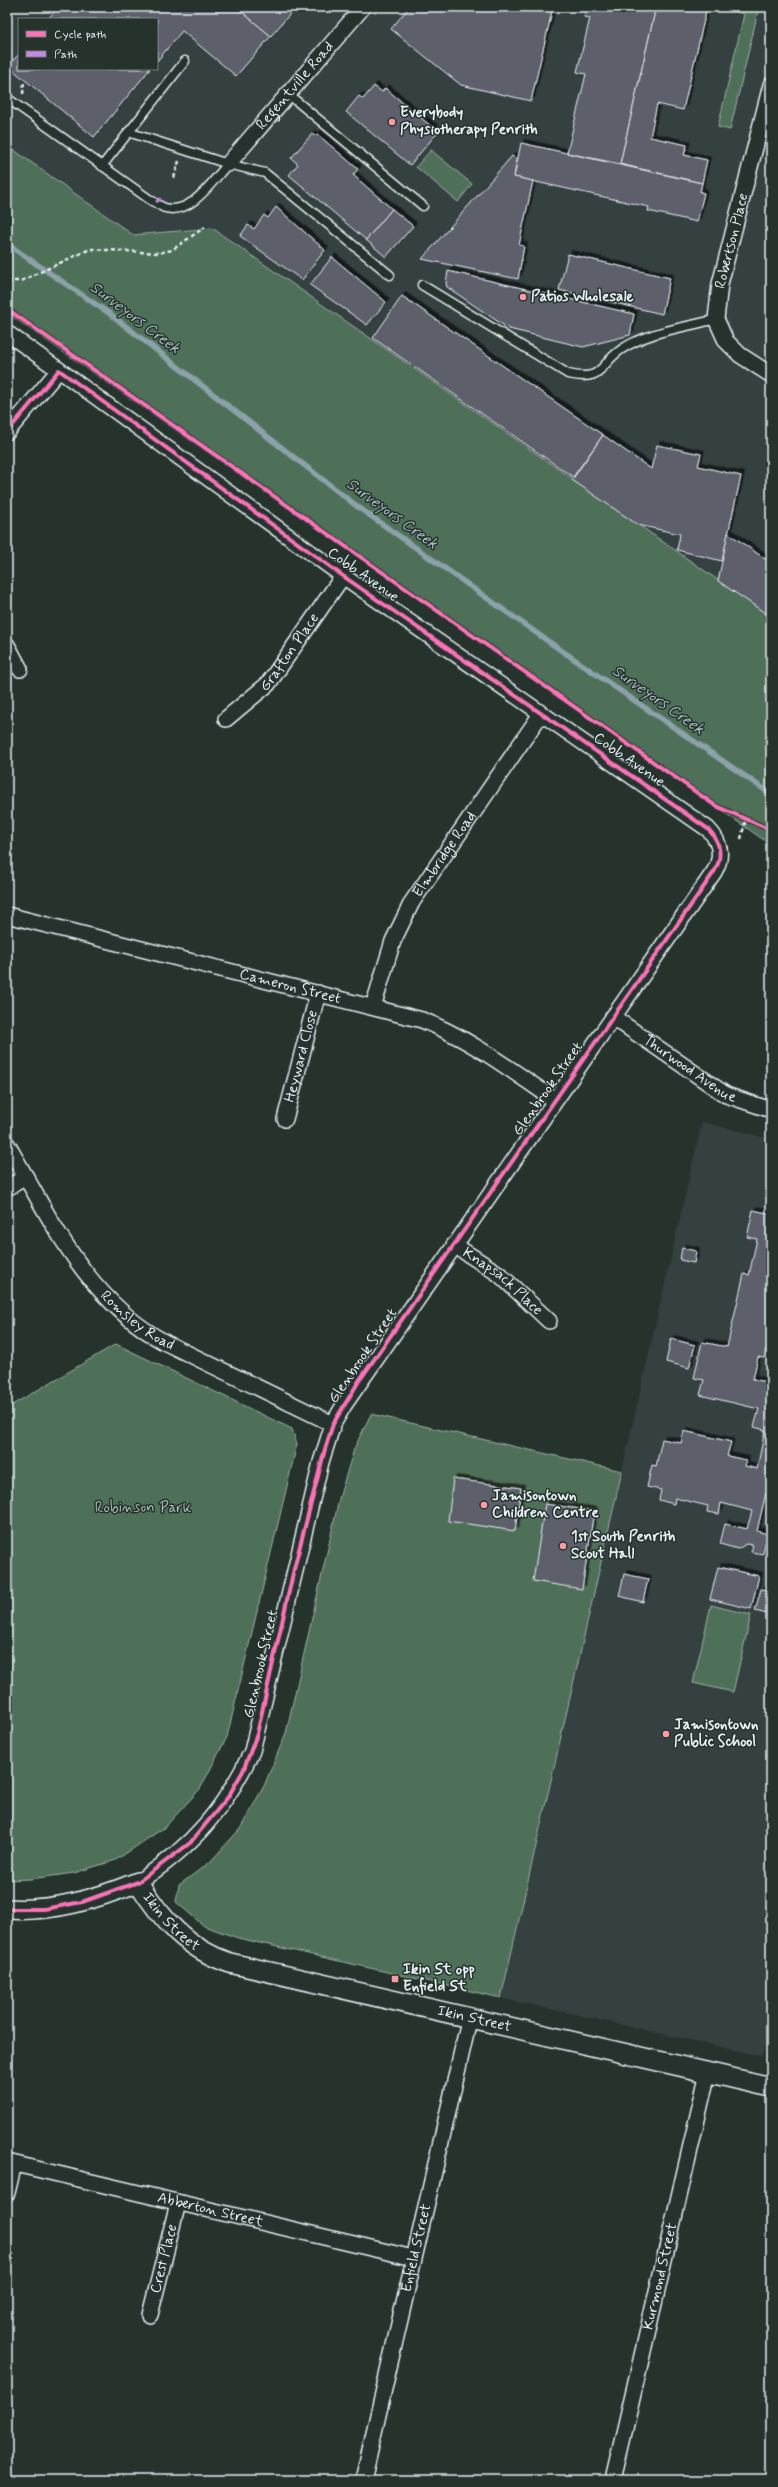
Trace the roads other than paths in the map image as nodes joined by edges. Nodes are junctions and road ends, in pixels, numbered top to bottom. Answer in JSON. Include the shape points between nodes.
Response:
{"nodes":[{"id":1,"x":363,"y":7,"type":"edge"},
{"id":2,"x":185,"y":61,"type":"dead end"},
{"id":3,"x":771,"y":85,"type":"edge"},
{"id":4,"x":288,"y":94,"type":"junction"},
{"id":5,"x":7,"y":98,"type":"edge"},
{"id":6,"x":128,"y":132,"type":"junction"},
{"id":7,"x":228,"y":164,"type":"junction"},
{"id":8,"x":102,"y":166,"type":"junction"},
{"id":9,"x":422,"y":206,"type":"dead end"},
{"id":10,"x":390,"y":275,"type":"dead end"},
{"id":11,"x":422,"y":285,"type":"dead end"},
{"id":12,"x":716,"y":319,"type":"junction"},
{"id":13,"x":7,"y":333,"type":"edge"},
{"id":14,"x":59,"y":370,"type":"junction"},
{"id":15,"x":771,"y":375,"type":"edge"},
{"id":16,"x":7,"y":432,"type":"edge"},
{"id":17,"x":343,"y":576,"type":"junction"},
{"id":18,"x":7,"y":645,"type":"edge"},
{"id":19,"x":20,"y":669,"type":"dead end"},
{"id":20,"x":541,"y":714,"type":"junction"},
{"id":21,"x":226,"y":719,"type":"dead end"},
{"id":22,"x":719,"y":844,"type":"joint"},
{"id":23,"x":7,"y":915,"type":"edge"},
{"id":24,"x":318,"y":993,"type":"junction"},
{"id":25,"x":373,"y":1007,"type":"junction"},
{"id":26,"x":613,"y":1017,"type":"junction"},
{"id":27,"x":555,"y":1100,"type":"junction"},
{"id":28,"x":771,"y":1110,"type":"edge"},
{"id":29,"x":285,"y":1119,"type":"dead end"},
{"id":30,"x":7,"y":1144,"type":"edge"},
{"id":31,"x":26,"y":1177,"type":"junction"},
{"id":32,"x":7,"y":1188,"type":"edge"},
{"id":33,"x":454,"y":1245,"type":"junction"},
{"id":34,"x":549,"y":1321,"type":"dead end"},
{"id":35,"x":333,"y":1424,"type":"junction"},
{"id":36,"x":138,"y":1882,"type":"junction"},
{"id":37,"x":7,"y":1909,"type":"edge"},
{"id":38,"x":470,"y":2016,"type":"junction"},
{"id":39,"x":708,"y":2072,"type":"junction"},
{"id":40,"x":771,"y":2087,"type":"edge"},
{"id":41,"x":10,"y":2163,"type":"edge"},
{"id":42,"x":7,"y":2193,"type":"edge"},
{"id":43,"x":178,"y":2203,"type":"junction"},
{"id":44,"x":413,"y":2258,"type":"junction"},
{"id":45,"x":150,"y":2315,"type":"dead end"},
{"id":46,"x":363,"y":2480,"type":"edge"},
{"id":47,"x":613,"y":2480,"type":"edge"}],
"edges":[{"from":1,"to":4,"type":"street","name":"Regentville Road"},
{"from":2,"to":6,"type":"lane"},
{"from":3,"to":12,"type":"street","name":"Robertson Place","via":[[720,284]]},
{"from":4,"to":7,"type":"street","name":"Regentville Road"},
{"from":4,"to":9,"type":"lane"},
{"from":5,"to":8,"type":"lane"},
{"from":6,"to":7,"type":"lane"},
{"from":6,"to":8,"type":"lane"},
{"from":7,"to":8,"type":"lane","via":[[192,203],[166,208]]},
{"from":7,"to":10,"type":"lane","via":[[265,173]]},
{"from":11,"to":12,"type":"lane","via":[[568,374],[582,377],[596,375],[621,350],[636,341]]},
{"from":12,"to":15,"type":"street","via":[[726,340],[735,350]]},
{"from":13,"to":14,"type":"street","name":"Cobb Avenue"},
{"from":14,"to":16,"type":"street"},
{"from":14,"to":17,"type":"street","name":"Cobb Avenue"},
{"from":17,"to":20,"type":"street","name":"Cobb Avenue"},
{"from":17,"to":21,"type":"street","name":"Grafton Place","via":[[268,684]]},
{"from":18,"to":19,"type":"street"},
{"from":20,"to":22,"type":"street","name":"Cobb Avenue","via":[[708,829]]},
{"from":20,"to":25,"type":"street","name":"Elmbridge Road","via":[[412,902],[393,941]]},
{"from":22,"to":26,"type":"street","name":"Glenbrook Street","via":[[720,857],[714,872]]},
{"from":23,"to":24,"type":"street","name":"Cameron Street"},
{"from":24,"to":25,"type":"street","name":"Cameron Street"},
{"from":24,"to":29,"type":"street","name":"Heyward Close"},
{"from":25,"to":27,"type":"street","name":"Cameron Street","via":[[422,1020],[452,1033]]},
{"from":26,"to":27,"type":"street","name":"Glenbrook Street"},
{"from":26,"to":28,"type":"street","name":"Thurwood Avenue","via":[[726,1095]]},
{"from":27,"to":33,"type":"street","name":"Glenbrook Street"},
{"from":30,"to":31,"type":"street","name":"Romsley Road"},
{"from":31,"to":32,"type":"street"},
{"from":31,"to":35,"type":"street","name":"Romsley Road","via":[[78,1265],[99,1291],[131,1321],[166,1344]]},
{"from":33,"to":34,"type":"street","name":"Knapsack Place","via":[[504,1279]]},
{"from":33,"to":35,"type":"street","name":"Glenbrook Street","via":[[359,1381]]},
{"from":35,"to":36,"type":"street","name":"Glenbrook Street","via":[[321,1462],[252,1751],[235,1784],[203,1829],[172,1859]]},
{"from":36,"to":37,"type":"street","name":"Glenbrook Street","via":[[82,1902],[44,1909]]},
{"from":36,"to":38,"type":"street","name":"Ikin Street","via":[[168,1925],[192,1944],[222,1960]]},
{"from":38,"to":39,"type":"street","name":"Ikin Street"},
{"from":38,"to":44,"type":"street","name":"Enfield Street"},
{"from":39,"to":40,"type":"street","name":"Ikin Street"},
{"from":39,"to":47,"type":"street","name":"Kurmond Street"},
{"from":41,"to":42,"type":"street"},
{"from":41,"to":43,"type":"street","name":"Abberton Street"},
{"from":43,"to":44,"type":"street","name":"Abberton Street"},
{"from":43,"to":45,"type":"street","name":"Crest Place"},
{"from":44,"to":46,"type":"street","name":"Enfield Street"}]}
